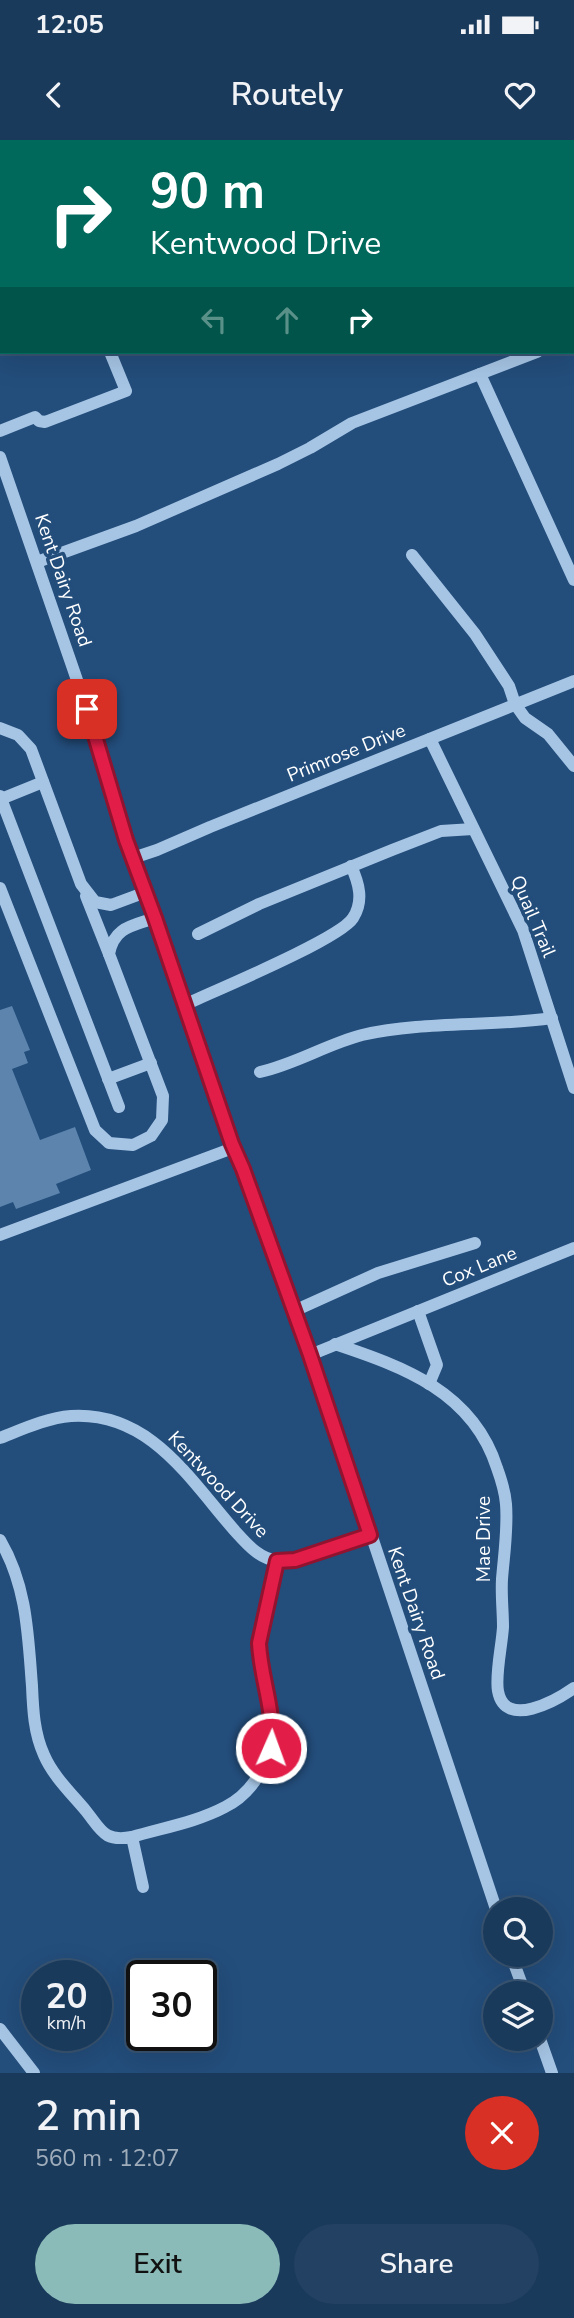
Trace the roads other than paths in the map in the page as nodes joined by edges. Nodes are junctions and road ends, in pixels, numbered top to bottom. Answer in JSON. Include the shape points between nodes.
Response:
{"nodes":[{"id":1,"x":111,"y":354,"type":"edge"},
{"id":2,"x":532,"y":354,"type":"edge"},
{"id":3,"x":480,"y":374,"type":"junction"},
{"id":4,"x":0,"y":431,"type":"edge"},
{"id":5,"x":0,"y":457,"type":"edge"},
{"id":6,"x":412,"y":555,"type":"dead end"},
{"id":7,"x":37,"y":562,"type":"junction"},
{"id":8,"x":574,"y":580,"type":"edge"},
{"id":9,"x":574,"y":681,"type":"edge"},
{"id":10,"x":515,"y":704,"type":"junction"},
{"id":11,"x":0,"y":728,"type":"edge"},
{"id":12,"x":430,"y":738,"type":"junction"},
{"id":13,"x":574,"y":766,"type":"edge"},
{"id":14,"x":43,"y":782,"type":"junction"},
{"id":15,"x":1,"y":797,"type":"edge"},
{"id":16,"x":473,"y":829,"type":"junction"},
{"id":17,"x":133,"y":858,"type":"junction"},
{"id":18,"x":351,"y":866,"type":"junction"},
{"id":19,"x":81,"y":884,"type":"junction"},
{"id":20,"x":0,"y":888,"type":"edge"},
{"id":21,"x":146,"y":892,"type":"junction"},
{"id":22,"x":155,"y":918,"type":"junction"},
{"id":23,"x":198,"y":934,"type":"dead end"},
{"id":24,"x":109,"y":954,"type":"junction"},
{"id":25,"x":184,"y":1005,"type":"junction"},
{"id":26,"x":552,"y":1018,"type":"junction"},
{"id":27,"x":150,"y":1063,"type":"junction"},
{"id":28,"x":260,"y":1072,"type":"dead end"},
{"id":29,"x":108,"y":1079,"type":"junction"},
{"id":30,"x":574,"y":1088,"type":"edge"},
{"id":31,"x":119,"y":1107,"type":"dead end"},
{"id":32,"x":233,"y":1148,"type":"junction"},
{"id":33,"x":0,"y":1235,"type":"edge"},
{"id":34,"x":475,"y":1244,"type":"dead end"},
{"id":35,"x":574,"y":1248,"type":"edge"},
{"id":36,"x":294,"y":1311,"type":"junction"},
{"id":37,"x":418,"y":1311,"type":"junction"},
{"id":38,"x":335,"y":1344,"type":"junction"},
{"id":39,"x":310,"y":1355,"type":"junction"},
{"id":40,"x":429,"y":1384,"type":"junction"},
{"id":41,"x":0,"y":1438,"type":"edge"},
{"id":42,"x":370,"y":1535,"type":"junction"},
{"id":43,"x":0,"y":1540,"type":"edge"},
{"id":44,"x":277,"y":1561,"type":"junction"},
{"id":45,"x":574,"y":1688,"type":"edge"},
{"id":46,"x":132,"y":1837,"type":"junction"},
{"id":47,"x":143,"y":1887,"type":"dead end"},
{"id":48,"x":492,"y":1897,"type":"edge"},
{"id":49,"x":0,"y":2029,"type":"edge"},
{"id":50,"x":544,"y":2051,"type":"edge"},
{"id":51,"x":34,"y":2073,"type":"edge"},
{"id":52,"x":552,"y":2073,"type":"edge"}],
"edges":[{"from":1,"to":4,"type":"street","via":[[126,391],[46,422],[35,417]]},
{"from":2,"to":3,"type":"street"},
{"from":3,"to":7,"type":"street","via":[[352,423],[289,458],[136,526]]},
{"from":3,"to":8,"type":"street"},
{"from":5,"to":7,"type":"street","name":"Kent Dairy Road"},
{"from":6,"to":10,"type":"street","via":[[475,634],[509,686]]},
{"from":7,"to":17,"type":"street","name":"Kent Dairy Road"},
{"from":9,"to":10,"type":"street","name":"Primrose Drive"},
{"from":10,"to":12,"type":"street","name":"Primrose Drive"},
{"from":10,"to":13,"type":"street"},
{"from":11,"to":14,"type":"street","via":[[18,735],[31,749]]},
{"from":12,"to":16,"type":"street","name":"Quail Trail"},
{"from":12,"to":17,"type":"street","name":"Primrose Drive"},
{"from":14,"to":15,"type":"street"},
{"from":14,"to":19,"type":"street"},
{"from":15,"to":29,"type":"street"},
{"from":16,"to":18,"type":"street","via":[[441,831]]},
{"from":16,"to":26,"type":"street","name":"Quail Trail","via":[[523,930]]},
{"from":17,"to":21,"type":"street","name":"Kent Dairy Road"},
{"from":18,"to":23,"type":"street"},
{"from":18,"to":25,"type":"street","via":[[360,897],[349,925]]},
{"from":19,"to":21,"type":"street","via":[[95,902],[111,905]]},
{"from":19,"to":24,"type":"street"},
{"from":20,"to":27,"type":"street","via":[[95,1130],[109,1143],[133,1145],[151,1136],[162,1120],[163,1096]]},
{"from":21,"to":22,"type":"street","name":"Kent Dairy Road"},
{"from":22,"to":24,"type":"street","via":[[122,930],[112,939]]},
{"from":22,"to":25,"type":"street","name":"Kent Dairy Road"},
{"from":24,"to":27,"type":"street"},
{"from":25,"to":32,"type":"street","name":"Kent Dairy Road"},
{"from":26,"to":28,"type":"street","via":[[363,1035]]},
{"from":26,"to":30,"type":"street","name":"Quail Trail"},
{"from":27,"to":29,"type":"street"},
{"from":29,"to":31,"type":"street"},
{"from":32,"to":33,"type":"street"},
{"from":32,"to":36,"type":"street","name":"Kent Dairy Road"},
{"from":34,"to":36,"type":"street","via":[[378,1273]]},
{"from":35,"to":37,"type":"street","name":"Cox Lane"},
{"from":36,"to":39,"type":"street","name":"Kent Dairy Road"},
{"from":37,"to":38,"type":"street","name":"Cox Lane"},
{"from":37,"to":40,"type":"street","via":[[437,1365]]},
{"from":38,"to":39,"type":"street","name":"Cox Lane"},
{"from":38,"to":40,"type":"street","name":"Mae Drive"},
{"from":39,"to":42,"type":"street","name":"Kent Dairy Road"},
{"from":40,"to":45,"type":"street","name":"Mae Drive","via":[[462,1407],[484,1434],[506,1502],[500,1697],[509,1707],[523,1710],[551,1702]]},
{"from":41,"to":44,"type":"street","name":"Kentwood Drive","via":[[72,1416],[134,1429],[166,1451],[247,1545]]},
{"from":42,"to":44,"type":"street","name":"Kentwood Drive","via":[[295,1560]]},
{"from":42,"to":48,"type":"street","name":"Kent Dairy Road"},
{"from":43,"to":46,"type":"street","via":[[23,1599],[34,1717],[44,1755],[103,1832],[112,1839]]},
{"from":44,"to":46,"type":"street","via":[[259,1643],[272,1715],[271,1748],[264,1766],[244,1794],[226,1807]]},
{"from":46,"to":47,"type":"street"},
{"from":49,"to":51,"type":"street"},
{"from":50,"to":52,"type":"street"}]}
